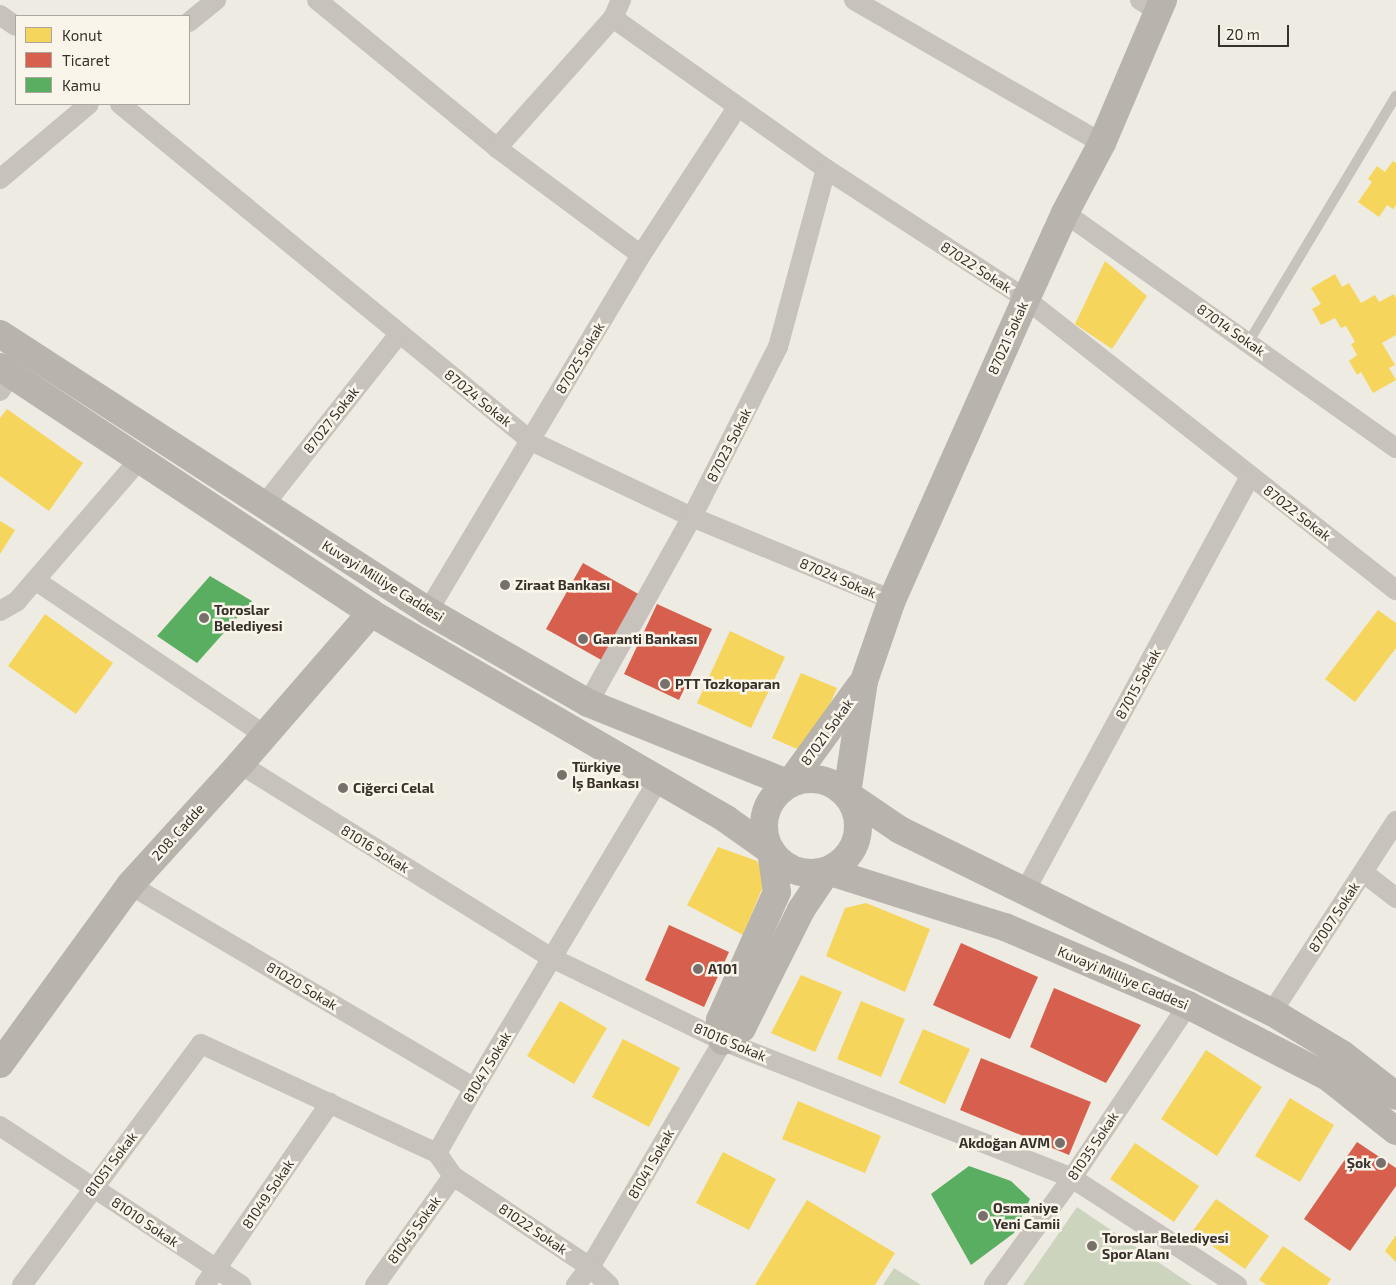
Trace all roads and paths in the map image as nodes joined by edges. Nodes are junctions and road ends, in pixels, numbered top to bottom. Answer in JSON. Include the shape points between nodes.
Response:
{"nodes":[{"id":1,"x":215,"y":0,"type":"edge"},
{"id":2,"x":317,"y":0,"type":"edge"},
{"id":3,"x":854,"y":0,"type":"edge"},
{"id":4,"x":1154,"y":4,"type":"edge"},
{"id":5,"x":617,"y":9,"type":"edge"},
{"id":6,"x":0,"y":15,"type":"edge"},
{"id":7,"x":190,"y":21,"type":"edge"},
{"id":8,"x":15,"y":25,"type":"edge"},
{"id":9,"x":1396,"y":96,"type":"edge"},
{"id":10,"x":88,"y":105,"type":"edge"},
{"id":11,"x":121,"y":105,"type":"edge"},
{"id":12,"x":737,"y":108,"type":"junction"},
{"id":13,"x":1102,"y":143,"type":"junction"},
{"id":14,"x":497,"y":148,"type":"junction"},
{"id":15,"x":826,"y":169,"type":"junction"},
{"id":16,"x":0,"y":178,"type":"edge"},
{"id":17,"x":1065,"y":213,"type":"junction"},
{"id":18,"x":641,"y":255,"type":"junction"},
{"id":19,"x":1026,"y":299,"type":"junction"},
{"id":20,"x":0,"y":334,"type":"edge"},
{"id":21,"x":399,"y":334,"type":"junction"},
{"id":22,"x":1248,"y":343,"type":"junction"},
{"id":23,"x":4,"y":378,"type":"edge"},
{"id":24,"x":530,"y":441,"type":"junction"},
{"id":25,"x":1396,"y":448,"type":"edge"},
{"id":26,"x":139,"y":460,"type":"junction"},
{"id":27,"x":1250,"y":476,"type":"junction"},
{"id":28,"x":264,"y":505,"type":"junction"},
{"id":29,"x":692,"y":517,"type":"junction"},
{"id":30,"x":35,"y":580,"type":"junction"},
{"id":31,"x":1396,"y":590,"type":"edge"},
{"id":32,"x":892,"y":600,"type":"junction"},
{"id":33,"x":428,"y":610,"type":"junction"},
{"id":34,"x":0,"y":611,"type":"edge"},
{"id":35,"x":371,"y":613,"type":"junction"},
{"id":36,"x":864,"y":681,"type":"junction"},
{"id":37,"x":588,"y":703,"type":"junction"},
{"id":38,"x":265,"y":735,"type":"junction"},
{"id":39,"x":240,"y":764,"type":"junction"},
{"id":40,"x":658,"y":780,"type":"junction"},
{"id":41,"x":790,"y":784,"type":"junction"},
{"id":42,"x":847,"y":794,"type":"junction"},
{"id":43,"x":1396,"y":821,"type":"edge"},
{"id":44,"x":771,"y":851,"type":"junction"},
{"id":45,"x":827,"y":871,"type":"junction"},
{"id":46,"x":1364,"y":872,"type":"junction"},
{"id":47,"x":130,"y":885,"type":"junction"},
{"id":48,"x":1025,"y":891,"type":"junction"},
{"id":49,"x":1396,"y":898,"type":"edge"},
{"id":50,"x":552,"y":958,"type":"junction"},
{"id":51,"x":1188,"y":1005,"type":"junction"},
{"id":52,"x":1272,"y":1012,"type":"junction"},
{"id":53,"x":723,"y":1041,"type":"junction"},
{"id":54,"x":0,"y":1064,"type":"edge"},
{"id":55,"x":474,"y":1088,"type":"junction"},
{"id":56,"x":1396,"y":1096,"type":"edge"},
{"id":57,"x":330,"y":1103,"type":"junction"},
{"id":58,"x":0,"y":1126,"type":"edge"},
{"id":59,"x":1396,"y":1131,"type":"edge"},
{"id":60,"x":437,"y":1153,"type":"junction"},
{"id":61,"x":454,"y":1176,"type":"junction"},
{"id":62,"x":1072,"y":1178,"type":"junction"},
{"id":63,"x":94,"y":1188,"type":"junction"},
{"id":64,"x":590,"y":1267,"type":"junction"},
{"id":65,"x":211,"y":1278,"type":"edge"},
{"id":66,"x":22,"y":1285,"type":"edge"},
{"id":67,"x":241,"y":1285,"type":"edge"},
{"id":68,"x":375,"y":1285,"type":"edge"},
{"id":69,"x":576,"y":1285,"type":"edge"},
{"id":70,"x":609,"y":1285,"type":"edge"},
{"id":71,"x":994,"y":1285,"type":"edge"},
{"id":72,"x":1237,"y":1285,"type":"edge"}],
"edges":[{"from":1,"to":7,"type":"street"},
{"from":2,"to":14,"type":"street"},
{"from":3,"to":13,"type":"street"},
{"from":4,"to":13,"type":"main road","name":"87021 Sokak"},
{"from":5,"to":12,"type":"street","name":"87022 Sokak"},
{"from":5,"to":14,"type":"street"},
{"from":6,"to":8,"type":"street"},
{"from":9,"to":22,"type":"lane"},
{"from":10,"to":16,"type":"street"},
{"from":11,"to":21,"type":"street","name":"87024 Sokak"},
{"from":12,"to":15,"type":"street","name":"87022 Sokak"},
{"from":12,"to":18,"type":"street","name":"87025 Sokak"},
{"from":13,"to":17,"type":"main road","name":"87021 Sokak"},
{"from":14,"to":18,"type":"street"},
{"from":15,"to":19,"type":"street","name":"87022 Sokak"},
{"from":15,"to":29,"type":"street","name":"87023 Sokak","via":[[778,347]]},
{"from":17,"to":19,"type":"main road","name":"87021 Sokak"},
{"from":17,"to":22,"type":"street","name":"87014 Sokak"},
{"from":18,"to":24,"type":"street","name":"87025 Sokak"},
{"from":19,"to":27,"type":"street","name":"87022 Sokak"},
{"from":19,"to":32,"type":"main road","name":"87021 Sokak"},
{"from":20,"to":28,"type":"main road","name":"Kuvayi Milliye Caddesi"},
{"from":21,"to":24,"type":"street","name":"87024 Sokak"},
{"from":21,"to":28,"type":"street","name":"87027 Sokak"},
{"from":22,"to":25,"type":"street","name":"87014 Sokak"},
{"from":23,"to":26,"type":"main road"},
{"from":24,"to":29,"type":"street","name":"87024 Sokak"},
{"from":24,"to":33,"type":"street","name":"87025 Sokak"},
{"from":26,"to":30,"type":"street"},
{"from":26,"to":35,"type":"main road"},
{"from":27,"to":31,"type":"street","name":"87022 Sokak"},
{"from":27,"to":48,"type":"street","name":"87015 Sokak"},
{"from":28,"to":33,"type":"main road","name":"Kuvayi Milliye Caddesi"},
{"from":29,"to":32,"type":"street","name":"87024 Sokak"},
{"from":29,"to":37,"type":"street","name":"87023 Sokak"},
{"from":30,"to":34,"type":"street","via":[[17,601]]},
{"from":30,"to":38,"type":"street"},
{"from":32,"to":36,"type":"main road","name":"87021 Sokak"},
{"from":33,"to":37,"type":"main road","name":"Kuvayi Milliye Caddesi"},
{"from":35,"to":38,"type":"main road","name":"208. Cadde"},
{"from":35,"to":40,"type":"main road"},
{"from":36,"to":41,"type":"main road","name":"87021 Sokak"},
{"from":36,"to":42,"type":"main road","name":"87021 Sokak"},
{"from":37,"to":41,"type":"main road","name":"Kuvayi Milliye Caddesi"},
{"from":38,"to":39,"type":"main road","name":"208. Cadde"},
{"from":39,"to":47,"type":"main road","name":"208. Cadde"},
{"from":39,"to":50,"type":"street","name":"81016 Sokak"},
{"from":40,"to":44,"type":"main road","via":[[726,819]]},
{"from":40,"to":50,"type":"street","name":"81047 Sokak"},
{"from":41,"to":42,"type":"main road","via":[[804,779],[820,779],[835,784]]},
{"from":41,"to":44,"type":"main road","via":[[772,800],[764,821],[765,837]]},
{"from":42,"to":45,"type":"main road","via":[[856,807],[858,838],[840,864]]},
{"from":42,"to":48,"type":"main road","via":[[900,830]]},
{"from":43,"to":46,"type":"street","name":"87007 Sokak"},
{"from":44,"to":45,"type":"main road","via":[[795,871],[811,874]]},
{"from":44,"to":53,"type":"main road","via":[[777,892],[720,1020]]},
{"from":45,"to":51,"type":"main road","name":"Kuvayi Milliye Caddesi","via":[[1005,927]]},
{"from":45,"to":53,"type":"main road","via":[[801,910],[742,1028]]},
{"from":46,"to":49,"type":"street"},
{"from":46,"to":52,"type":"street","name":"87007 Sokak"},
{"from":47,"to":54,"type":"main road","name":"208. Cadde"},
{"from":47,"to":55,"type":"street","name":"81020 Sokak"},
{"from":48,"to":52,"type":"main road"},
{"from":50,"to":53,"type":"street","name":"81016 Sokak"},
{"from":50,"to":55,"type":"street","name":"81047 Sokak"},
{"from":51,"to":59,"type":"main road","name":"Kuvayi Milliye Caddesi","via":[[1328,1077]]},
{"from":51,"to":62,"type":"street","name":"81035 Sokak"},
{"from":52,"to":56,"type":"main road","via":[[1342,1054]]},
{"from":53,"to":62,"type":"street","name":"81016 Sokak"},
{"from":53,"to":64,"type":"street","name":"81041 Sokak"},
{"from":55,"to":60,"type":"street","name":"81047 Sokak"},
{"from":57,"to":60,"type":"street"},
{"from":57,"to":63,"type":"street","name":"81051 Sokak","via":[[201,1044]]},
{"from":57,"to":65,"type":"street","name":"81049 Sokak"},
{"from":58,"to":63,"type":"street","name":"81010 Sokak"},
{"from":60,"to":61,"type":"street"},
{"from":61,"to":64,"type":"street","name":"81022 Sokak"},
{"from":61,"to":68,"type":"street","name":"81045 Sokak"},
{"from":62,"to":71,"type":"street","name":"81035 Sokak"},
{"from":62,"to":72,"type":"street","name":"81016 Sokak"},
{"from":63,"to":65,"type":"street","name":"81010 Sokak"},
{"from":63,"to":66,"type":"street","name":"81051 Sokak"},
{"from":64,"to":69,"type":"street","name":"81041 Sokak"},
{"from":64,"to":70,"type":"street","name":"81022 Sokak"},
{"from":65,"to":67,"type":"street","name":"81010 Sokak"}]}
